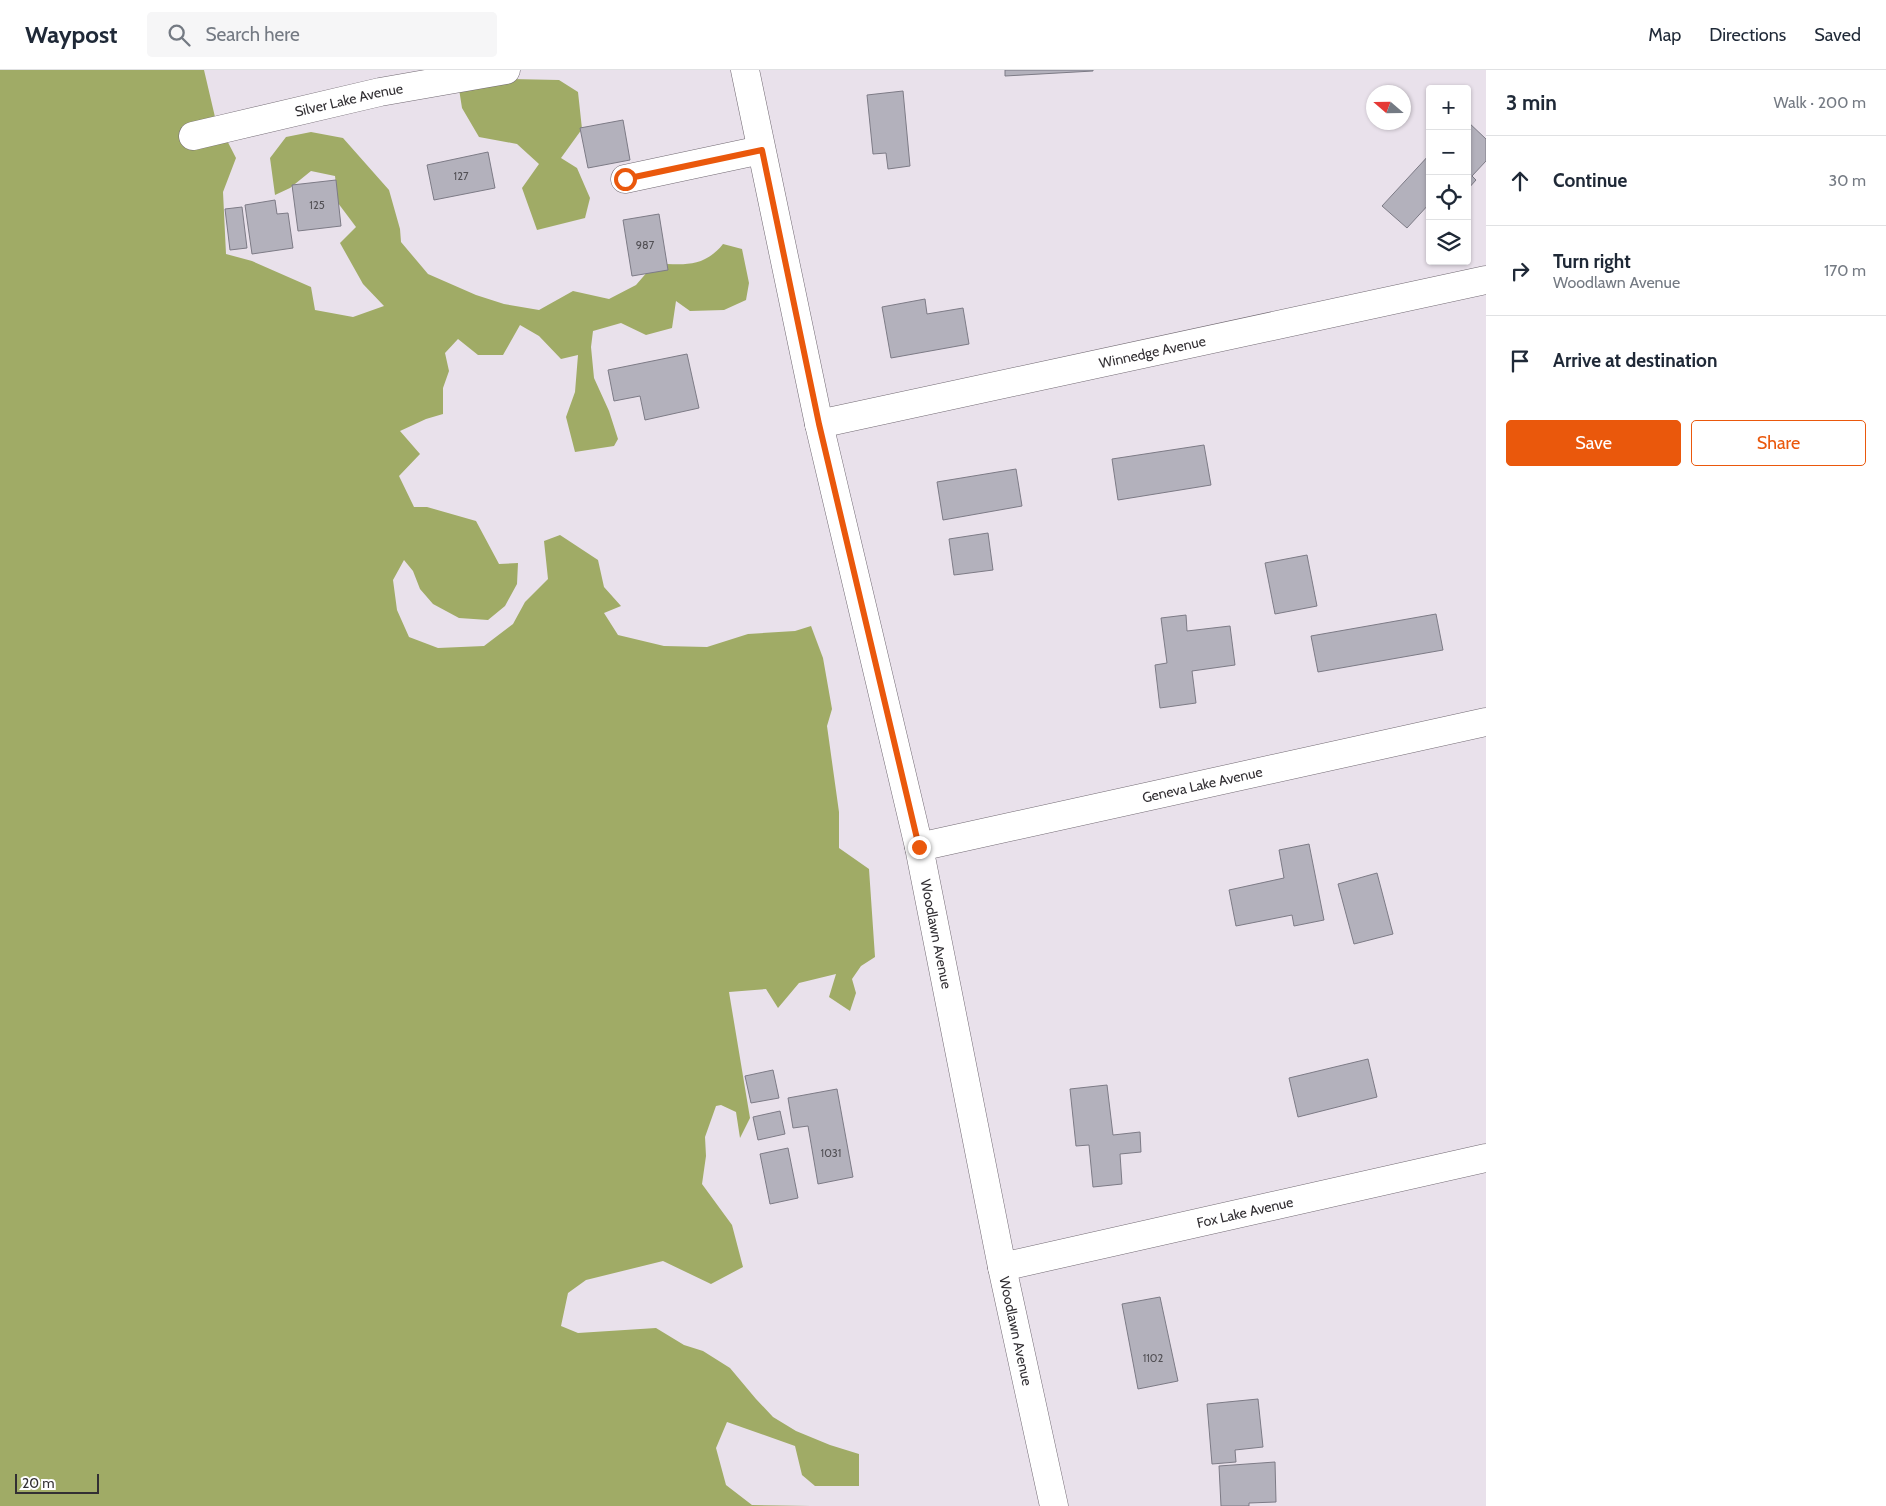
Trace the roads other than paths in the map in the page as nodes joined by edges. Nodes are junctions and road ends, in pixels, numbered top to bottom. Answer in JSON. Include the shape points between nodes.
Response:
{"nodes":[{"id":1,"x":506,"y":70,"type":"edge"},
{"id":2,"x":745,"y":70,"type":"edge"},
{"id":3,"x":193,"y":136,"type":"dead end"},
{"id":4,"x":762,"y":150,"type":"junction"},
{"id":5,"x":625,"y":179,"type":"dead end"},
{"id":6,"x":1486,"y":280,"type":"edge"},
{"id":7,"x":819,"y":424,"type":"junction"},
{"id":8,"x":1486,"y":722,"type":"edge"},
{"id":9,"x":919,"y":847,"type":"junction"},
{"id":10,"x":1486,"y":1158,"type":"edge"},
{"id":11,"x":1002,"y":1267,"type":"junction"},
{"id":12,"x":1054,"y":1506,"type":"edge"}],
"edges":[{"from":1,"to":3,"type":"street","name":"Silver Lake Avenue","via":[[380,92]]},
{"from":2,"to":4,"type":"street","name":"Woodlawn Avenue"},
{"from":4,"to":5,"type":"street"},
{"from":4,"to":7,"type":"street","name":"Woodlawn Avenue"},
{"from":6,"to":7,"type":"street","name":"Winnedge Avenue"},
{"from":7,"to":9,"type":"street","name":"Woodlawn Avenue"},
{"from":8,"to":9,"type":"street","name":"Geneva Lake Avenue"},
{"from":9,"to":11,"type":"street","name":"Woodlawn Avenue"},
{"from":10,"to":11,"type":"street","name":"Fox Lake Avenue"},
{"from":11,"to":12,"type":"street","name":"Woodlawn Avenue"}]}
